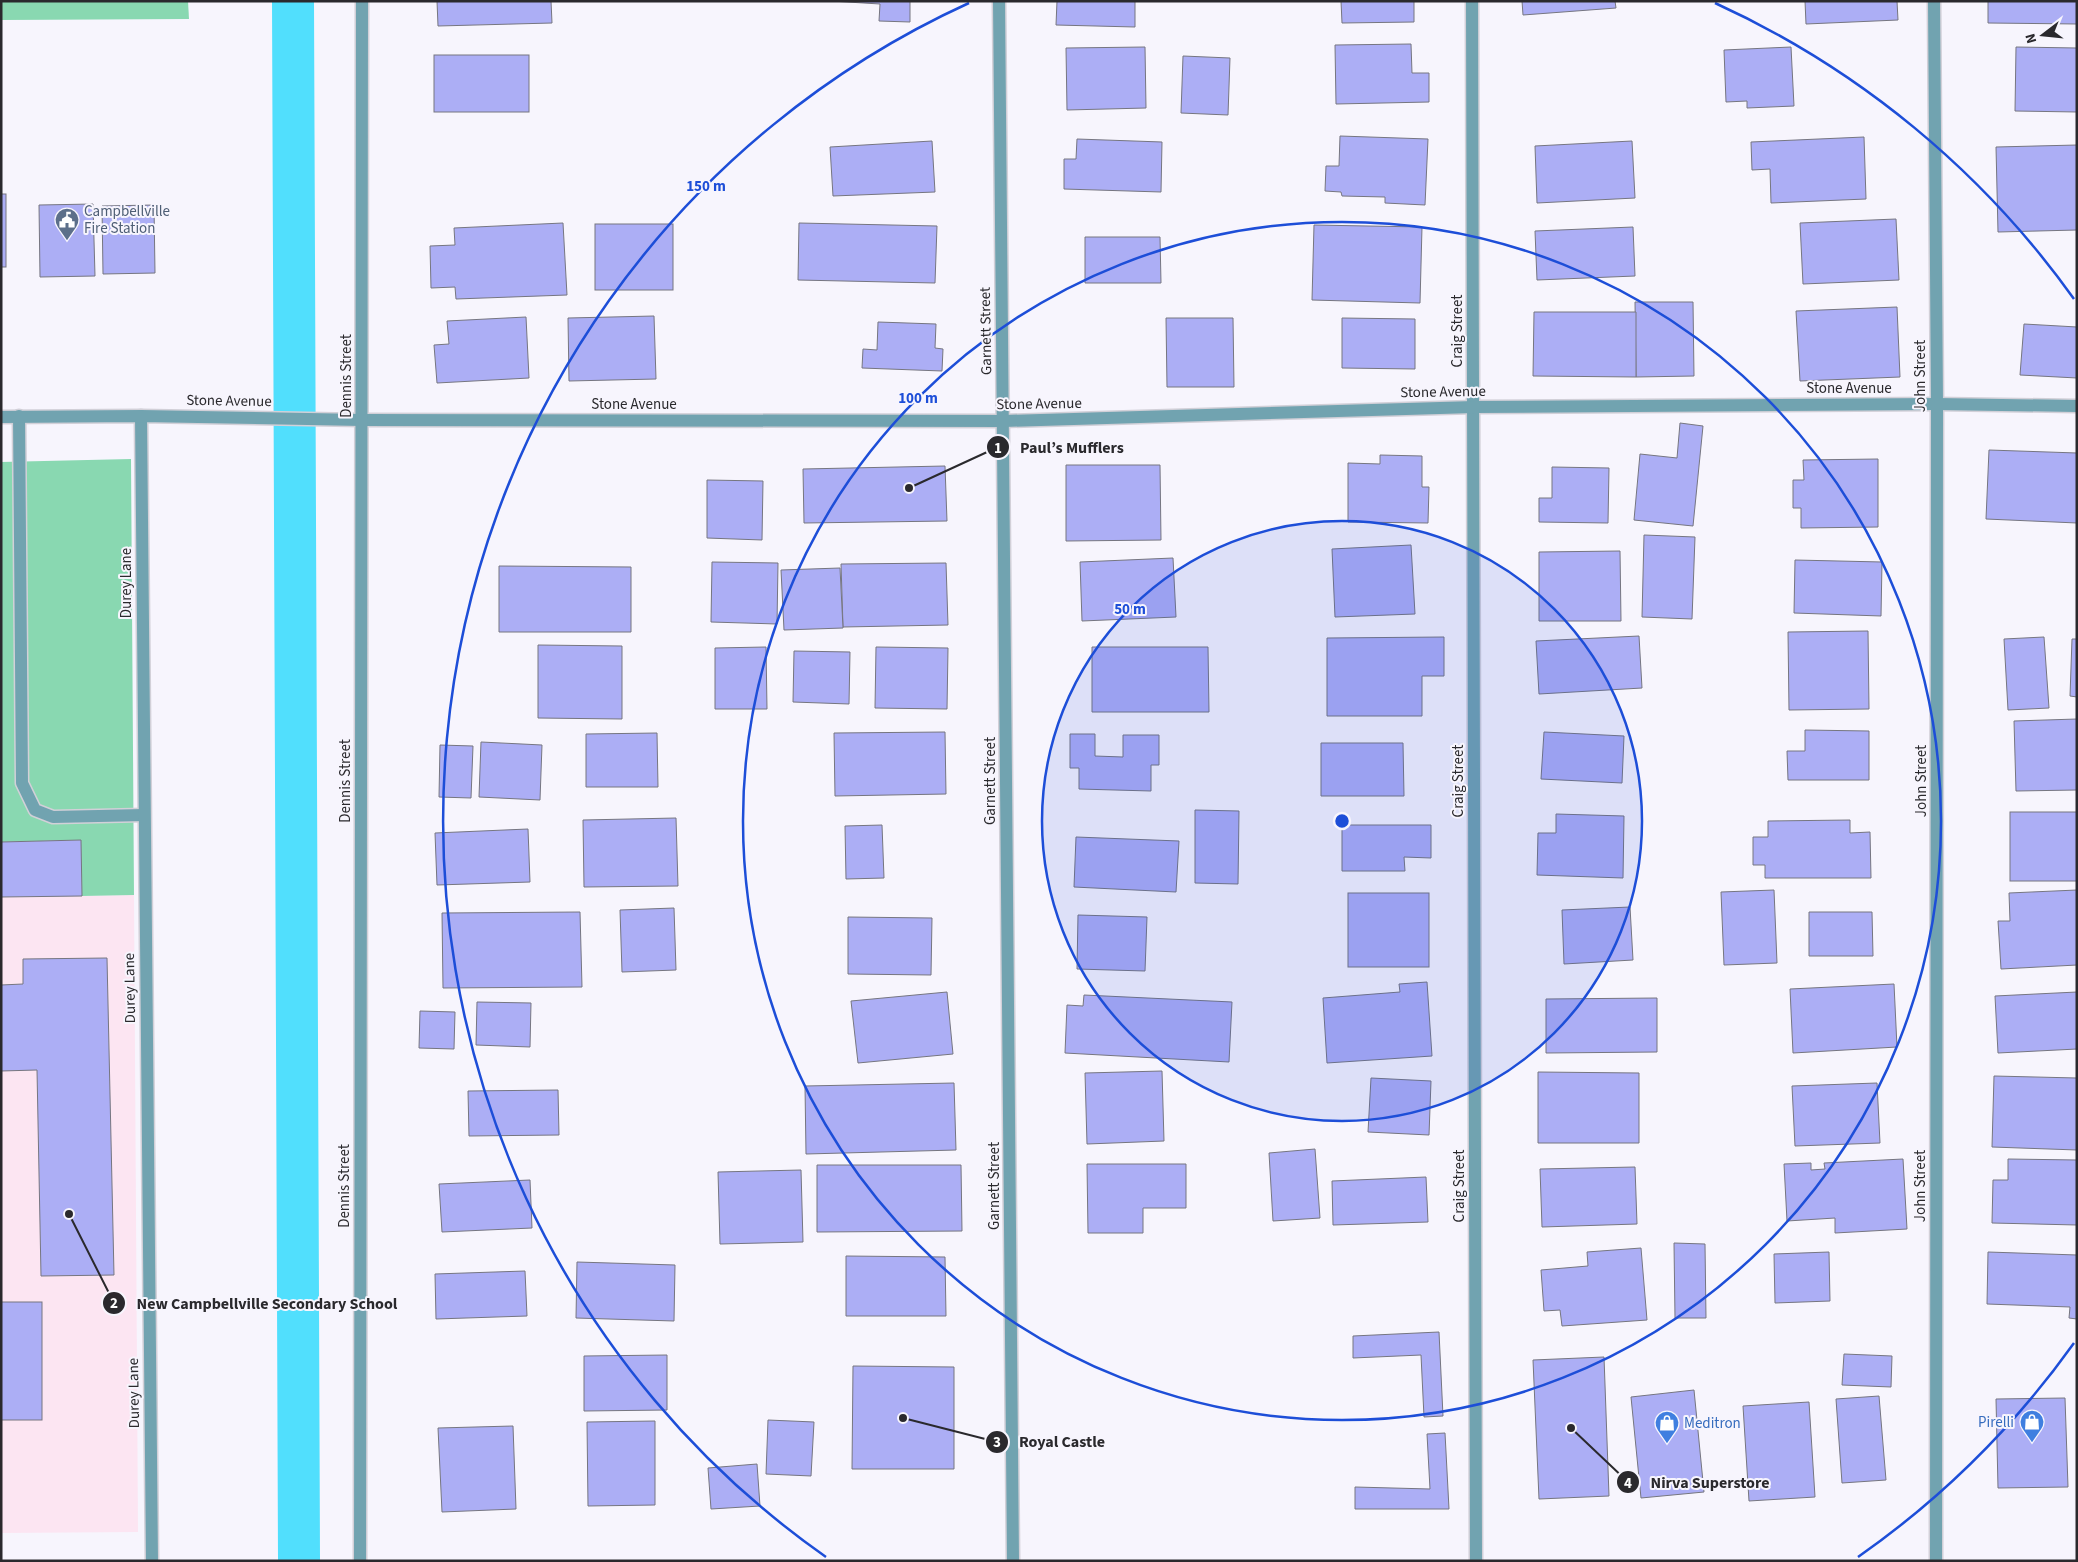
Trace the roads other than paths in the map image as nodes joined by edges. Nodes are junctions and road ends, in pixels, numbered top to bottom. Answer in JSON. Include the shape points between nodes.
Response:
{"nodes":[{"id":1,"x":362,"y":1,"type":"edge"},
{"id":2,"x":999,"y":1,"type":"edge"},
{"id":3,"x":1472,"y":1,"type":"edge"},
{"id":4,"x":1934,"y":1,"type":"edge"},
{"id":5,"x":1937,"y":404,"type":"junction"},
{"id":6,"x":2077,"y":406,"type":"edge"},
{"id":7,"x":1474,"y":407,"type":"junction"},
{"id":8,"x":1,"y":416,"type":"edge"},
{"id":9,"x":19,"y":416,"type":"junction"},
{"id":10,"x":141,"y":416,"type":"junction"},
{"id":11,"x":362,"y":420,"type":"junction"},
{"id":12,"x":1004,"y":422,"type":"junction"},
{"id":13,"x":144,"y":815,"type":"junction"},
{"id":14,"x":152,"y":1561,"type":"edge"},
{"id":15,"x":360,"y":1561,"type":"edge"},
{"id":16,"x":1013,"y":1561,"type":"edge"},
{"id":17,"x":1476,"y":1561,"type":"edge"},
{"id":18,"x":1936,"y":1561,"type":"edge"}],
"edges":[{"from":1,"to":11,"type":"street","name":"Dennis Street"},
{"from":2,"to":12,"type":"street","name":"Garnett Street"},
{"from":3,"to":7,"type":"street","name":"Craig Street"},
{"from":4,"to":5,"type":"street","name":"John Street"},
{"from":5,"to":6,"type":"street","name":"Stone Avenue"},
{"from":5,"to":7,"type":"street","name":"Stone Avenue"},
{"from":5,"to":18,"type":"street","name":"John Street"},
{"from":7,"to":12,"type":"street","name":"Stone Avenue"},
{"from":7,"to":17,"type":"street","name":"Craig Street"},
{"from":8,"to":9,"type":"street","name":"Stone Avenue"},
{"from":9,"to":10,"type":"street","name":"Stone Avenue"},
{"from":9,"to":13,"type":"street","via":[[22,784],[35,810],[53,818]]},
{"from":10,"to":11,"type":"street","name":"Stone Avenue"},
{"from":10,"to":13,"type":"street","name":"Durey Lane"},
{"from":11,"to":12,"type":"street","name":"Stone Avenue"},
{"from":11,"to":15,"type":"street","name":"Dennis Street"},
{"from":12,"to":16,"type":"street","name":"Garnett Street"},
{"from":13,"to":14,"type":"street","name":"Durey Lane"}]}
